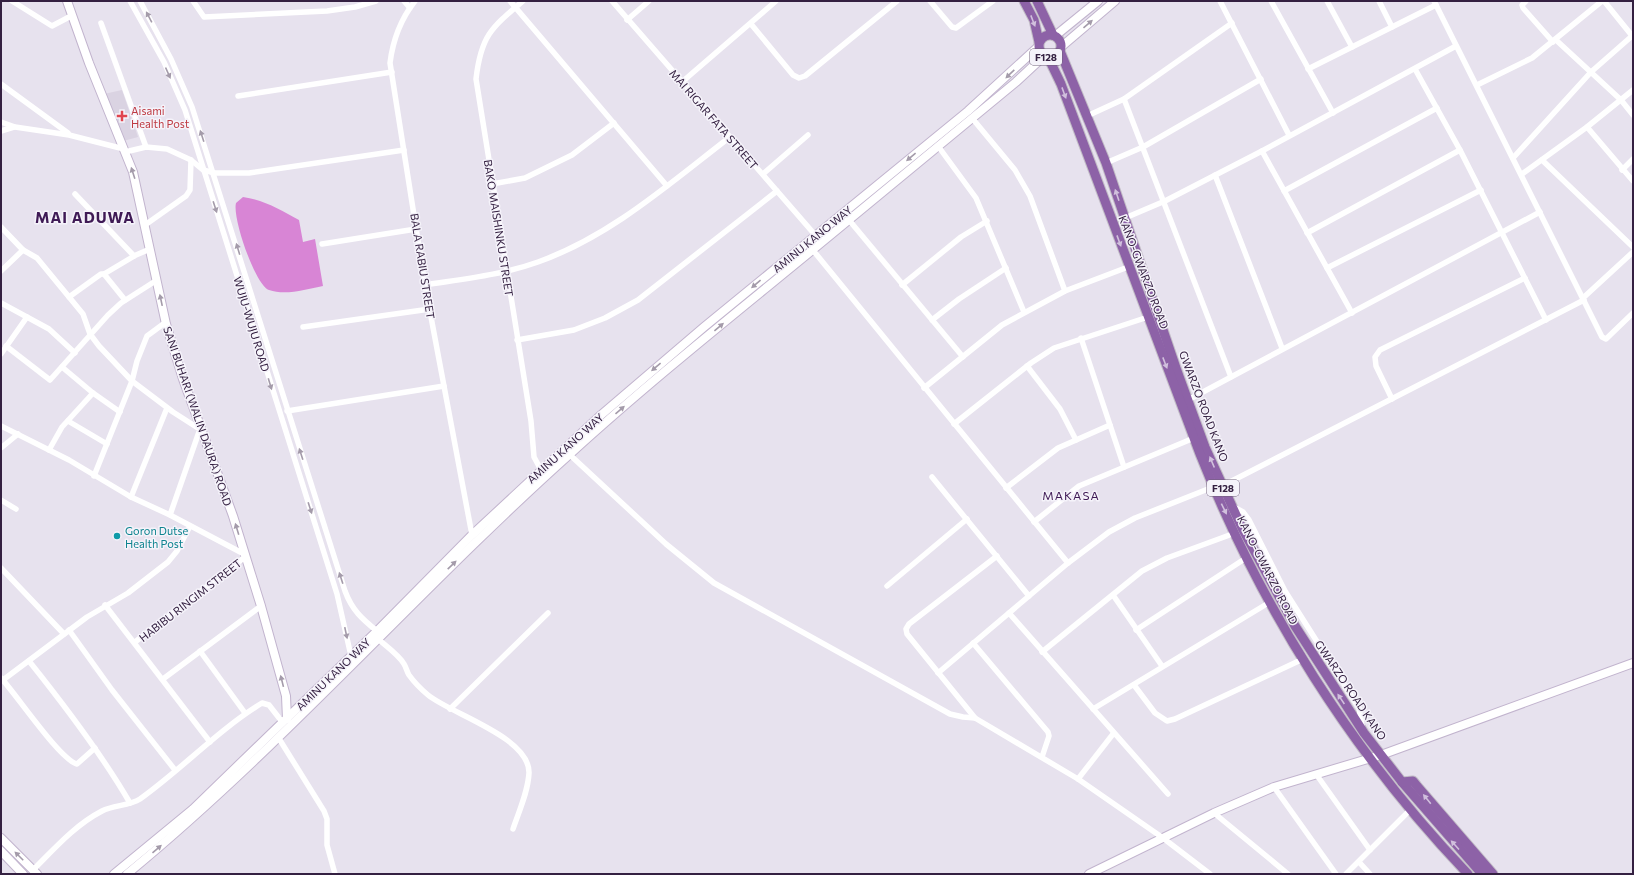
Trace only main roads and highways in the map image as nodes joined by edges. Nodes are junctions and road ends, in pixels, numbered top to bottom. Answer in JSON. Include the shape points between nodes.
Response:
{"nodes":[{"id":1,"x":67,"y":1,"type":"edge"},
{"id":2,"x":1024,"y":1,"type":"edge"},
{"id":3,"x":1037,"y":1,"type":"edge"},
{"id":4,"x":1098,"y":1,"type":"edge"},
{"id":5,"x":1115,"y":1,"type":"edge"},
{"id":6,"x":1054,"y":35,"type":"junction"},
{"id":7,"x":1039,"y":44,"type":"junction"},
{"id":8,"x":1060,"y":49,"type":"junction"},
{"id":9,"x":1046,"y":56,"type":"junction"},
{"id":10,"x":893,"y":178,"type":"junction"},
{"id":11,"x":794,"y":259,"type":"junction"},
{"id":12,"x":581,"y":439,"type":"junction"},
{"id":13,"x":1217,"y":486,"type":"junction"},
{"id":14,"x":378,"y":635,"type":"junction"},
{"id":15,"x":1633,"y":663,"type":"edge"},
{"id":16,"x":285,"y":721,"type":"junction"},
{"id":17,"x":1381,"y":755,"type":"junction"},
{"id":18,"x":1369,"y":758,"type":"junction"},
{"id":19,"x":1,"y":838,"type":"edge"},
{"id":20,"x":1,"y":851,"type":"edge"},
{"id":21,"x":35,"y":872,"type":"edge"},
{"id":22,"x":1488,"y":873,"type":"edge"},
{"id":23,"x":23,"y":874,"type":"edge"},
{"id":24,"x":114,"y":874,"type":"edge"},
{"id":25,"x":127,"y":874,"type":"edge"},
{"id":26,"x":1089,"y":874,"type":"edge"},
{"id":27,"x":1468,"y":874,"type":"edge"}],
"edges":[{"from":16,"to":1,"type":"main road","name":"SANI BUHARI (WALIN DAURA) ROAD","one_way":true,"via":[[286,696],[262,606],[183,380],[166,322],[134,172]]},
{"from":2,"to":7,"type":"main road","number":"F128","one_way":true,"via":[[1034,20]]},
{"from":3,"to":6,"type":"main road","number":"F128"},
{"from":4,"to":6,"type":"main road"},
{"from":8,"to":5,"type":"main road","one_way":true},
{"from":6,"to":7,"type":"main road","number":"F128","via":[[1045,36]]},
{"from":6,"to":8,"type":"main road","number":"F128","via":[[1060,41]]},
{"from":7,"to":9,"type":"main road","number":"F128"},
{"from":7,"to":10,"type":"main road","name":"AMINU KANO WAY","one_way":true},
{"from":8,"to":9,"type":"main road","number":"F128","via":[[1055,56]]},
{"from":13,"to":8,"type":"main road","name":"GWARZO ROAD KANO","number":"F128","one_way":true,"via":[[1106,163]]},
{"from":9,"to":10,"type":"main road","name":"AMINU KANO WAY","via":[[938,146]]},
{"from":9,"to":13,"type":"main road","name":"KANO-GWARZO ROAD","number":"F128","one_way":true,"via":[[1061,84],[1194,438]]},
{"from":10,"to":11,"type":"main road","name":"AMINU KANO WAY","via":[[816,236]]},
{"from":10,"to":11,"type":"main road","name":"AMINU KANO WAY","via":[[849,220],[812,249]]},
{"from":11,"to":12,"type":"main road","name":"AMINU KANO WAY","via":[[665,360]]},
{"from":14,"to":12,"type":"main road","name":"AMINU KANO WAY","one_way":true,"via":[[569,454]]},
{"from":12,"to":14,"type":"main road","name":"AMINU KANO WAY","via":[[541,470],[472,535]]},
{"from":13,"to":17,"type":"main road","name":"GWARZO ROAD KANO","number":"F128","via":[[1231,505],[1295,626]]},
{"from":13,"to":18,"type":"main road","name":"KANO-GWARZO ROAD","number":"F128","one_way":true,"via":[[1246,558],[1270,602],[1303,659]]},
{"from":14,"to":16,"type":"main road","name":"AMINU KANO WAY","via":[[351,656]]},
{"from":25,"to":14,"type":"main road","name":"AMINU KANO WAY","one_way":true,"via":[[278,737]]},
{"from":15,"to":17,"type":"main road"},
{"from":16,"to":24,"type":"main road","name":"AMINU KANO WAY","via":[[192,809]]},
{"from":17,"to":18,"type":"main road"},
{"from":22,"to":17,"type":"main road","name":"GWARZO ROAD KANO","number":"F128","one_way":true,"via":[[1402,782]]},
{"from":18,"to":26,"type":"main road","via":[[1274,787],[1214,813]]},
{"from":18,"to":27,"type":"main road","name":"KANO-GWARZO ROAD","number":"F128","via":[[1410,810]]},
{"from":21,"to":19,"type":"main road","one_way":true},
{"from":20,"to":23,"type":"main road"}]}
